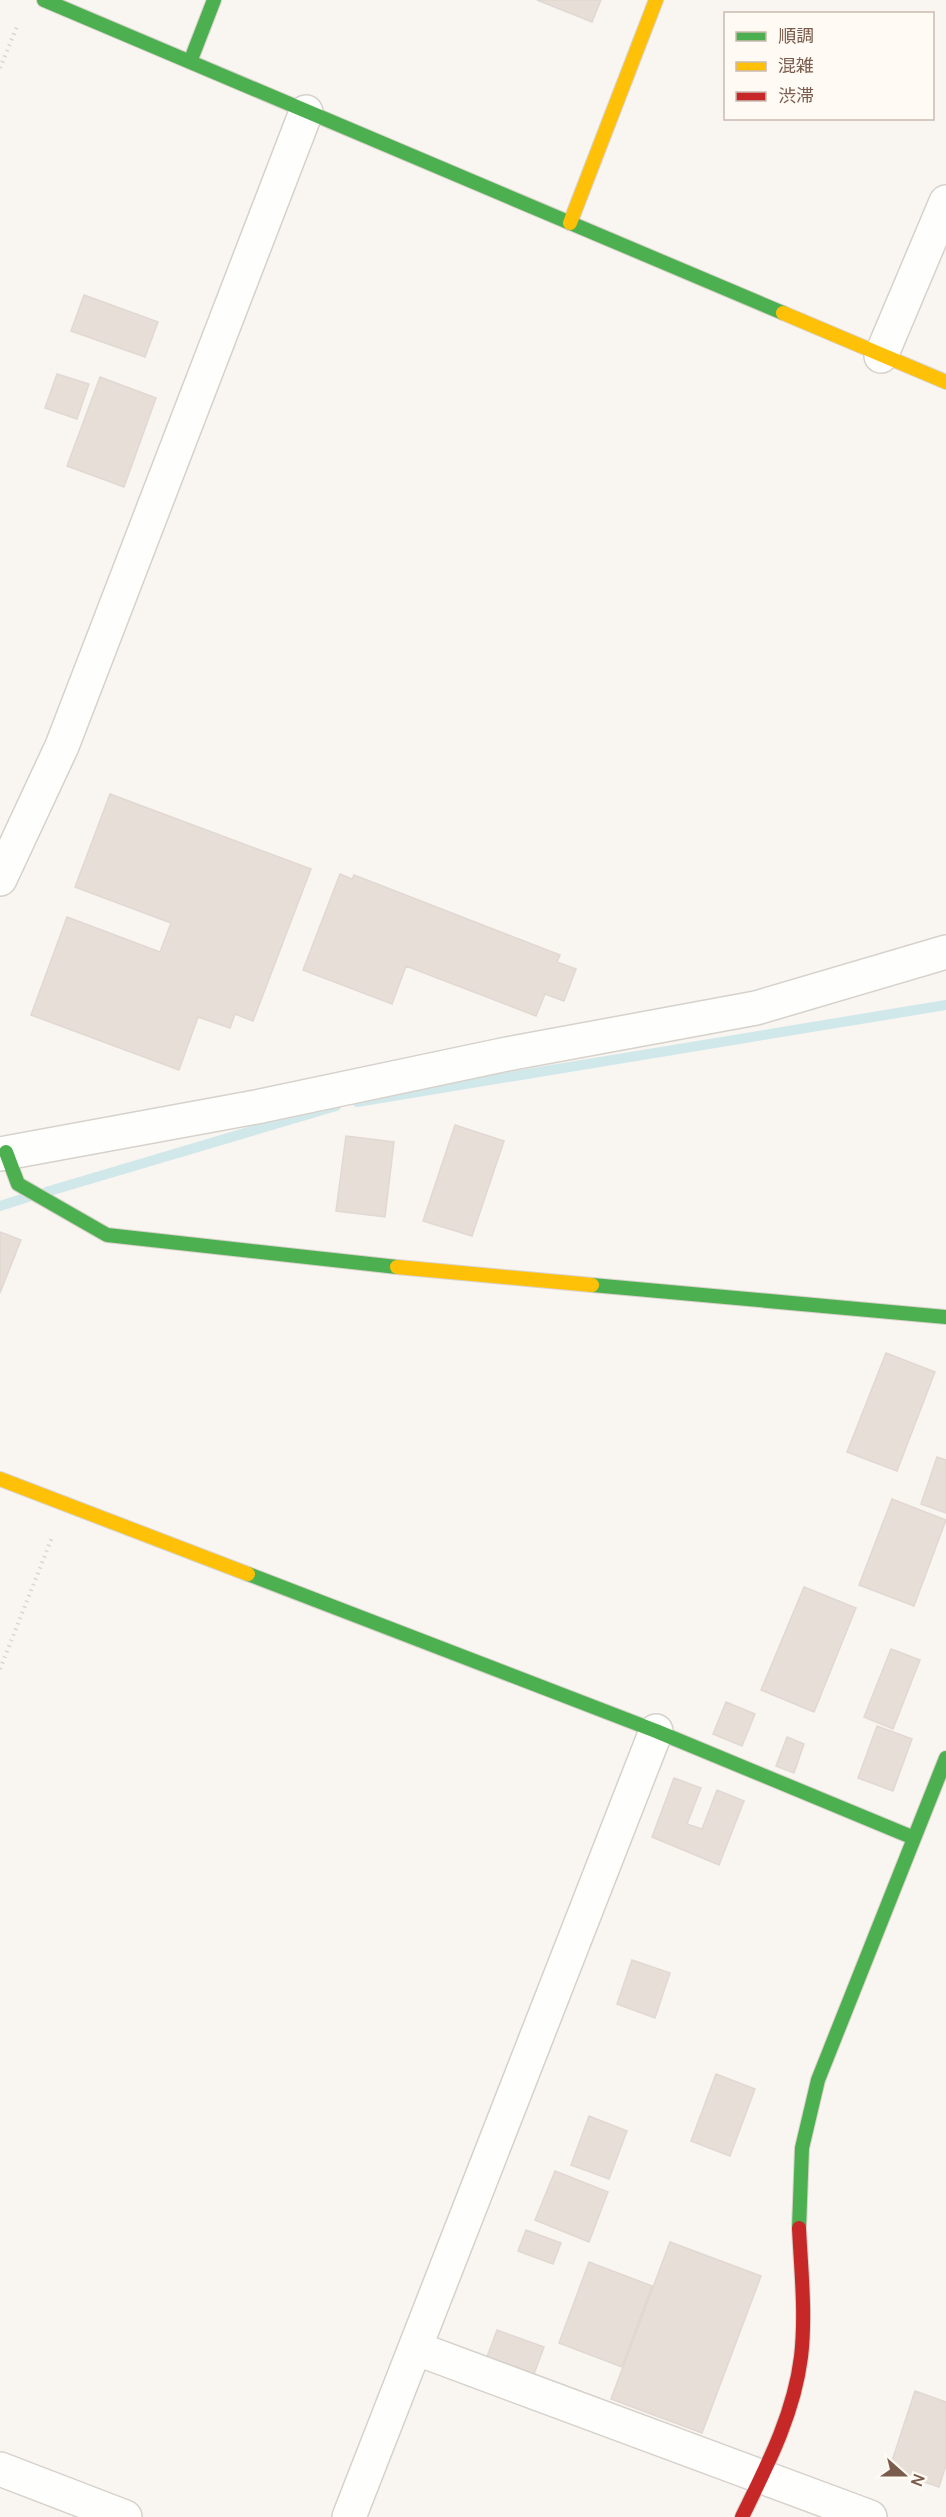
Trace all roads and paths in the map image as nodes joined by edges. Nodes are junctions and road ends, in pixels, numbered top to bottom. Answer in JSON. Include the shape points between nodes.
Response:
{"nodes":[{"id":1,"x":44,"y":0,"type":"edge"},
{"id":2,"x":214,"y":0,"type":"edge"},
{"id":3,"x":656,"y":0,"type":"edge"},
{"id":4,"x":20,"y":19,"type":"dead end"},
{"id":5,"x":190,"y":62,"type":"junction"},
{"id":6,"x":0,"y":68,"type":"edge"},
{"id":7,"x":306,"y":112,"type":"junction"},
{"id":8,"x":946,"y":202,"type":"edge"},
{"id":9,"x":570,"y":223,"type":"junction"},
{"id":10,"x":881,"y":356,"type":"junction"},
{"id":11,"x":946,"y":382,"type":"edge"},
{"id":12,"x":0,"y":879,"type":"edge"},
{"id":13,"x":946,"y":952,"type":"edge"},
{"id":14,"x":3,"y":1153,"type":"edge"},
{"id":15,"x":946,"y":1317,"type":"edge"},
{"id":16,"x":0,"y":1479,"type":"edge"},
{"id":17,"x":65,"y":1504,"type":"junction"},
{"id":18,"x":0,"y":1669,"type":"edge"},
{"id":19,"x":656,"y":1731,"type":"junction"},
{"id":20,"x":946,"y":1758,"type":"edge"},
{"id":21,"x":914,"y":1838,"type":"junction"},
{"id":22,"x":415,"y":2348,"type":"junction"},
{"id":23,"x":0,"y":2469,"type":"edge"},
{"id":24,"x":761,"y":2478,"type":"junction"},
{"id":25,"x":125,"y":2517,"type":"edge"},
{"id":26,"x":349,"y":2517,"type":"edge"},
{"id":27,"x":742,"y":2517,"type":"edge"},
{"id":28,"x":870,"y":2517,"type":"edge"}],
"edges":[{"from":1,"to":5,"type":"street"},
{"from":2,"to":5,"type":"street"},
{"from":3,"to":9,"type":"street"},
{"from":4,"to":6,"type":"path"},
{"from":5,"to":7,"type":"street"},
{"from":7,"to":9,"type":"street"},
{"from":7,"to":12,"type":"street","via":[[62,746]]},
{"from":8,"to":10,"type":"street"},
{"from":9,"to":10,"type":"street"},
{"from":10,"to":11,"type":"street"},
{"from":13,"to":14,"type":"street","via":[[756,1008]]},
{"from":14,"to":15,"type":"street","via":[[18,1184],[107,1235],[363,1264]]},
{"from":16,"to":17,"type":"street"},
{"from":17,"to":18,"type":"path"},
{"from":17,"to":19,"type":"street"},
{"from":19,"to":21,"type":"street"},
{"from":19,"to":22,"type":"street"},
{"from":20,"to":21,"type":"street"},
{"from":21,"to":24,"type":"street","via":[[812,2095],[802,2148],[798,2202],[801,2356],[794,2396]]},
{"from":22,"to":24,"type":"street"},
{"from":22,"to":26,"type":"street"},
{"from":23,"to":25,"type":"street"},
{"from":24,"to":27,"type":"street"},
{"from":24,"to":28,"type":"street"}]}
